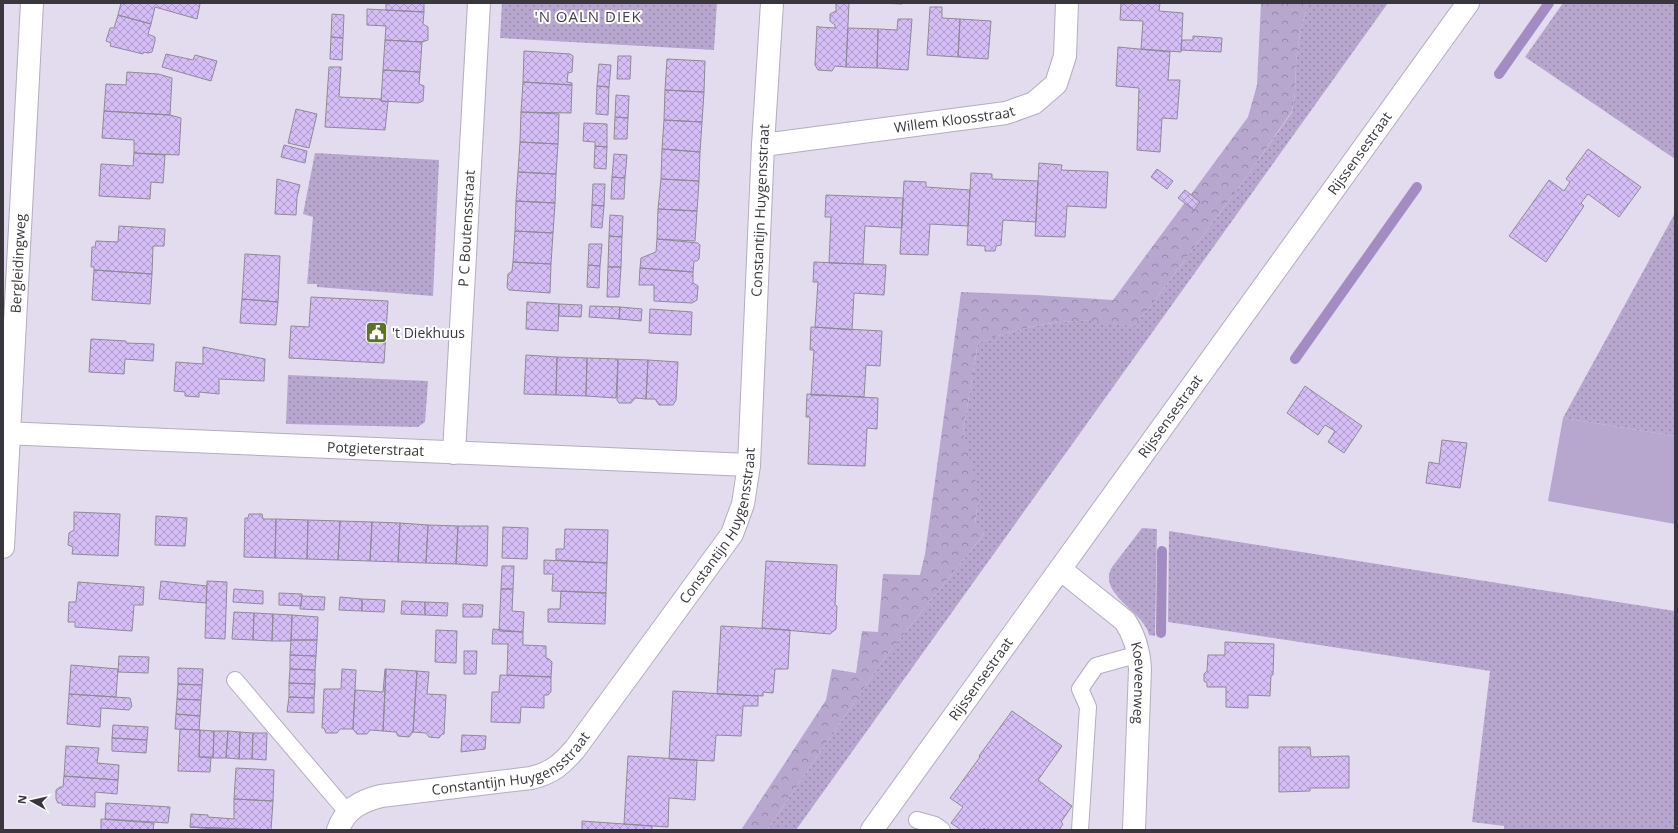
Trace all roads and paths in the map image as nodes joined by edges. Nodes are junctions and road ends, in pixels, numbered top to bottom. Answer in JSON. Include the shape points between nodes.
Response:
{"nodes":[{"id":1,"x":32,"y":3,"type":"edge"},
{"id":2,"x":479,"y":3,"type":"edge"},
{"id":3,"x":772,"y":3,"type":"edge"},
{"id":4,"x":1067,"y":3,"type":"edge"},
{"id":5,"x":1468,"y":3,"type":"edge"},
{"id":6,"x":763,"y":145,"type":"junction"},
{"id":7,"x":6,"y":434,"type":"edge"},
{"id":8,"x":454,"y":453,"type":"junction"},
{"id":9,"x":749,"y":465,"type":"junction"},
{"id":10,"x":3,"y":547,"type":"edge"},
{"id":11,"x":1060,"y":569,"type":"junction"},
{"id":12,"x":1139,"y":654,"type":"junction"},
{"id":13,"x":235,"y":680,"type":"dead end"},
{"id":14,"x":917,"y":820,"type":"dead end"},
{"id":15,"x":343,"y":821,"type":"edge"},
{"id":16,"x":872,"y":830,"type":"edge"},
{"id":17,"x":942,"y":830,"type":"edge"},
{"id":18,"x":1080,"y":830,"type":"edge"},
{"id":19,"x":1134,"y":830,"type":"edge"}],
"edges":[{"from":1,"to":7,"type":"street","name":"Bergleidingweg"},
{"from":2,"to":8,"type":"street","name":"P C Boutensstraat"},
{"from":3,"to":6,"type":"street","name":"Constantijn Huygensstraat"},
{"from":4,"to":6,"type":"street","name":"Willem Kloosstraat","via":[[1064,56],[1056,84],[1034,103],[1006,113]]},
{"from":5,"to":11,"type":"street","name":"Rijssensestraat"},
{"from":6,"to":9,"type":"street","name":"Constantijn Huygensstraat"},
{"from":7,"to":8,"type":"street","name":"Potgieterstraat"},
{"from":7,"to":10,"type":"street","name":"Bergleidingweg"},
{"from":8,"to":9,"type":"street","name":"Potgieterstraat"},
{"from":9,"to":15,"type":"street","name":"Constantijn Huygensstraat","via":[[743,504],[732,534],[575,749],[560,764],[544,774],[531,778],[381,796],[357,804]]},
{"from":11,"to":12,"type":"street","name":"Koeveenweg","via":[[1125,621],[1136,641]]},
{"from":11,"to":16,"type":"street","name":"Rijssensestraat"},
{"from":12,"to":18,"type":"lane","via":[[1096,666],[1080,688],[1088,707]]},
{"from":12,"to":19,"type":"street","name":"Koeveenweg"},
{"from":13,"to":15,"type":"lane"},
{"from":14,"to":17,"type":"lane","via":[[935,825]]}]}
